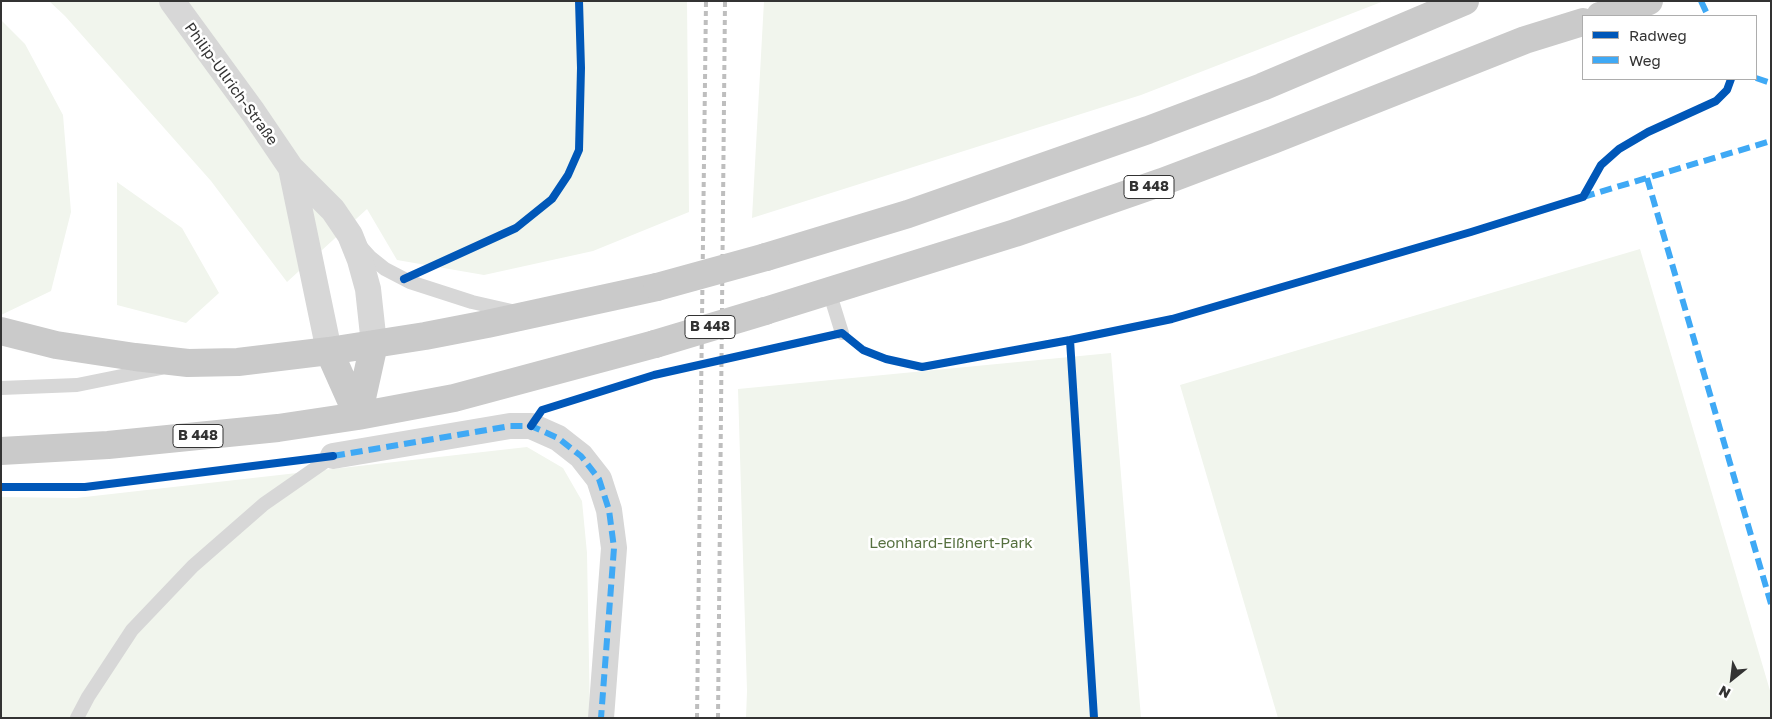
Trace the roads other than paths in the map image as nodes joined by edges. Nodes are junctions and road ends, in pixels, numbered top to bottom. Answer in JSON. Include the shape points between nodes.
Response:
{"nodes":[{"id":1,"x":172,"y":1,"type":"edge"},
{"id":2,"x":1465,"y":1,"type":"edge"},
{"id":3,"x":1649,"y":1,"type":"edge"},
{"id":4,"x":1603,"y":15,"type":"edge"},
{"id":5,"x":1582,"y":22,"type":"edge"},
{"id":6,"x":291,"y":168,"type":"junction"},
{"id":7,"x":350,"y":234,"type":"junction"},
{"id":8,"x":829,"y":291,"type":"junction"},
{"id":9,"x":532,"y":315,"type":"junction"},
{"id":10,"x":1,"y":331,"type":"edge"},
{"id":11,"x":842,"y":333,"type":"dead end"},
{"id":12,"x":374,"y":344,"type":"junction"},
{"id":13,"x":329,"y":351,"type":"junction"},
{"id":14,"x":188,"y":363,"type":"junction"},
{"id":15,"x":1,"y":388,"type":"edge"},
{"id":16,"x":358,"y":416,"type":"junction"},
{"id":17,"x":1,"y":451,"type":"edge"},
{"id":18,"x":333,"y":456,"type":"joint"},
{"id":19,"x":77,"y":718,"type":"edge"},
{"id":20,"x":601,"y":718,"type":"edge"}],
"edges":[{"from":1,"to":6,"type":"street","name":"Philip-Ullrich-Straße"},
{"from":2,"to":9,"type":"main road","bridge":true,"via":[[1262,87],[908,214],[657,287]]},
{"from":3,"to":4,"type":"main road"},
{"from":5,"to":8,"type":"main road","number":"B 448","via":[[1525,40],[1162,182],[1015,233]]},
{"from":6,"to":7,"type":"street","name":"Philip-Ullrich-Straße","via":[[333,210]]},
{"from":6,"to":13,"type":"street","name":"Philip-Ullrich-Straße"},
{"from":7,"to":9,"type":"lane","via":[[370,258],[410,282],[472,302]]},
{"from":7,"to":12,"type":"street","name":"Philip-Ullrich-Straße","via":[[368,289]]},
{"from":8,"to":11,"type":"lane"},
{"from":8,"to":16,"type":"main road","number":"B 448","bridge":true,"via":[[655,344],[454,398]]},
{"from":9,"to":12,"type":"main road"},
{"from":10,"to":14,"type":"main road","via":[[99,352]]},
{"from":12,"to":13,"type":"main road"},
{"from":12,"to":16,"type":"main road"},
{"from":13,"to":14,"type":"main road","via":[[238,362]]},
{"from":13,"to":16,"type":"main road"},
{"from":14,"to":15,"type":"lane","via":[[77,385]]},
{"from":16,"to":17,"type":"main road","number":"B 448","via":[[278,428],[108,445]]},
{"from":18,"to":19,"type":"lane","via":[[264,504],[193,566],[132,630]]},
{"from":18,"to":20,"type":"street","via":[[510,426],[531,426],[558,438],[581,456],[599,479],[609,510],[614,548]]}]}
